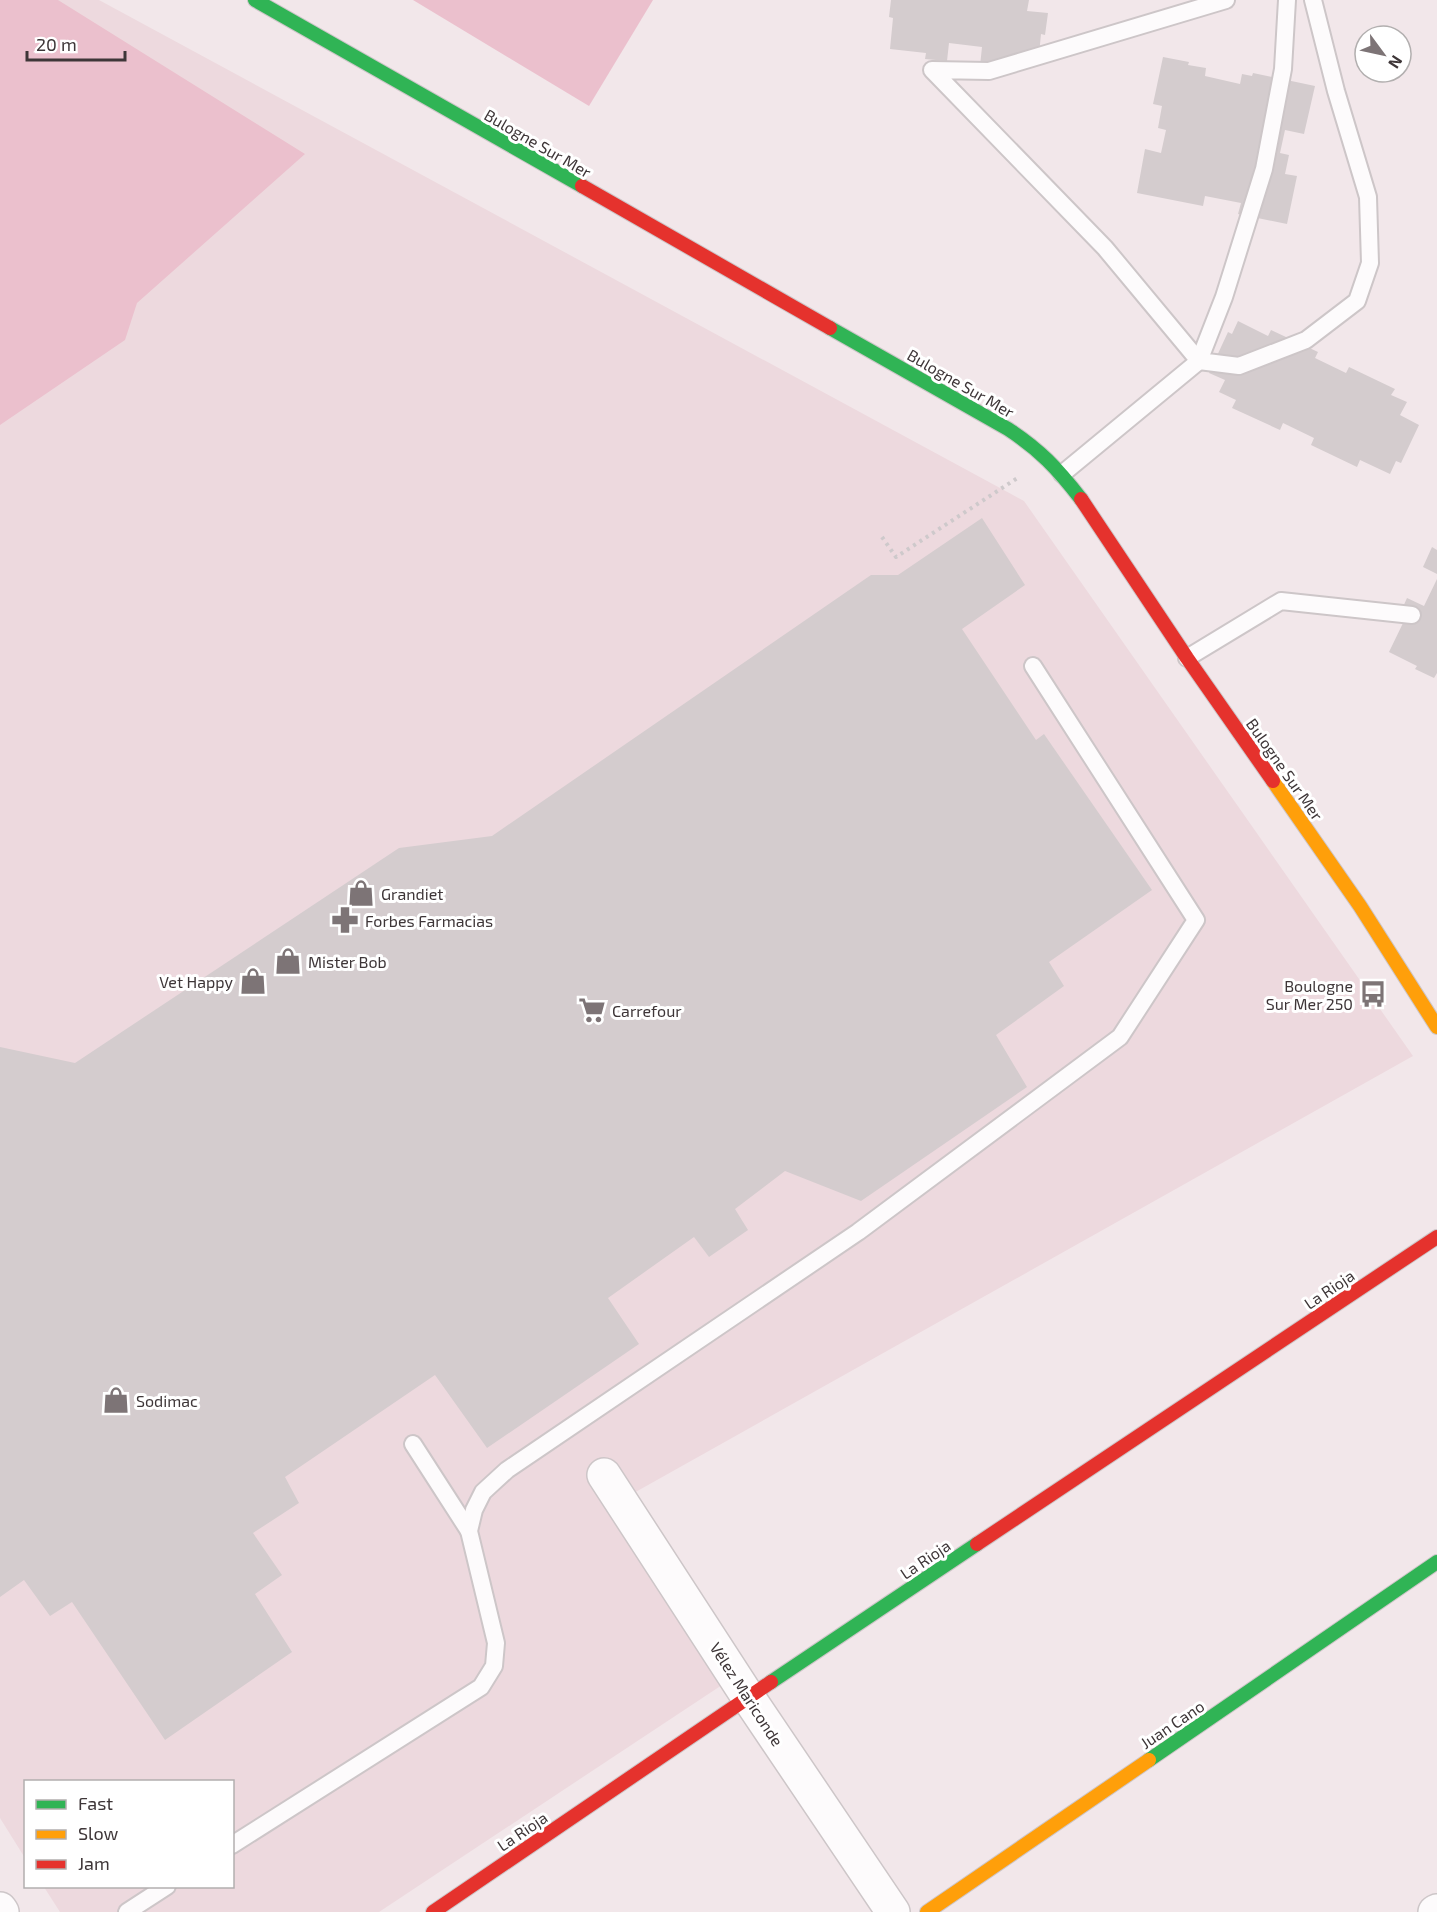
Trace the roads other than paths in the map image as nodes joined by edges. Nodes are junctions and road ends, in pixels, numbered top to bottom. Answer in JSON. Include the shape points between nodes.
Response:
{"nodes":[{"id":1,"x":255,"y":0,"type":"edge"},
{"id":2,"x":1226,"y":0,"type":"edge"},
{"id":3,"x":1287,"y":0,"type":"edge"},
{"id":4,"x":1312,"y":0,"type":"edge"},
{"id":5,"x":1199,"y":361,"type":"junction"},
{"id":6,"x":1062,"y":474,"type":"junction"},
{"id":7,"x":1412,"y":615,"type":"dead end"},
{"id":8,"x":1187,"y":658,"type":"junction"},
{"id":9,"x":1033,"y":666,"type":"dead end"},
{"id":10,"x":1437,"y":1027,"type":"edge"},
{"id":11,"x":1437,"y":1236,"type":"edge"},
{"id":12,"x":413,"y":1444,"type":"dead end"},
{"id":13,"x":604,"y":1475,"type":"dead end"},
{"id":14,"x":469,"y":1531,"type":"junction"},
{"id":15,"x":1437,"y":1562,"type":"edge"},
{"id":16,"x":748,"y":1696,"type":"junction"},
{"id":17,"x":234,"y":1844,"type":"edge"},
{"id":18,"x":165,"y":1888,"type":"edge"},
{"id":19,"x":127,"y":1912,"type":"edge"},
{"id":20,"x":433,"y":1912,"type":"edge"},
{"id":21,"x":893,"y":1912,"type":"edge"},
{"id":22,"x":927,"y":1912,"type":"edge"}],
"edges":[{"from":1,"to":6,"type":"street","name":"Bulogne Sur Mer","via":[[1008,429],[1032,445]]},
{"from":2,"to":5,"type":"lane","via":[[989,71],[932,70],[1105,248]]},
{"from":3,"to":5,"type":"lane","via":[[1283,69],[1264,169],[1224,297]]},
{"from":4,"to":5,"type":"lane","via":[[1368,197],[1370,263],[1357,301],[1306,340],[1239,366]]},
{"from":5,"to":6,"type":"lane"},
{"from":6,"to":8,"type":"street","name":"Bulogne Sur Mer"},
{"from":7,"to":8,"type":"lane","via":[[1281,601]]},
{"from":8,"to":10,"type":"street","name":"Bulogne Sur Mer","via":[[1359,906]]},
{"from":9,"to":14,"type":"lane","via":[[1196,920],[1120,1037],[858,1232],[507,1470],[483,1492]]},
{"from":11,"to":16,"type":"street","name":"La Rioja"},
{"from":12,"to":14,"type":"lane"},
{"from":13,"to":16,"type":"street","name":"Vélez Mariconde"},
{"from":14,"to":17,"type":"lane","via":[[496,1643],[494,1666],[481,1687]]},
{"from":15,"to":22,"type":"street","name":"Juan Cano"},
{"from":16,"to":20,"type":"street","name":"La Rioja"},
{"from":16,"to":21,"type":"street","name":"Vélez Mariconde"},
{"from":18,"to":19,"type":"lane"}]}
